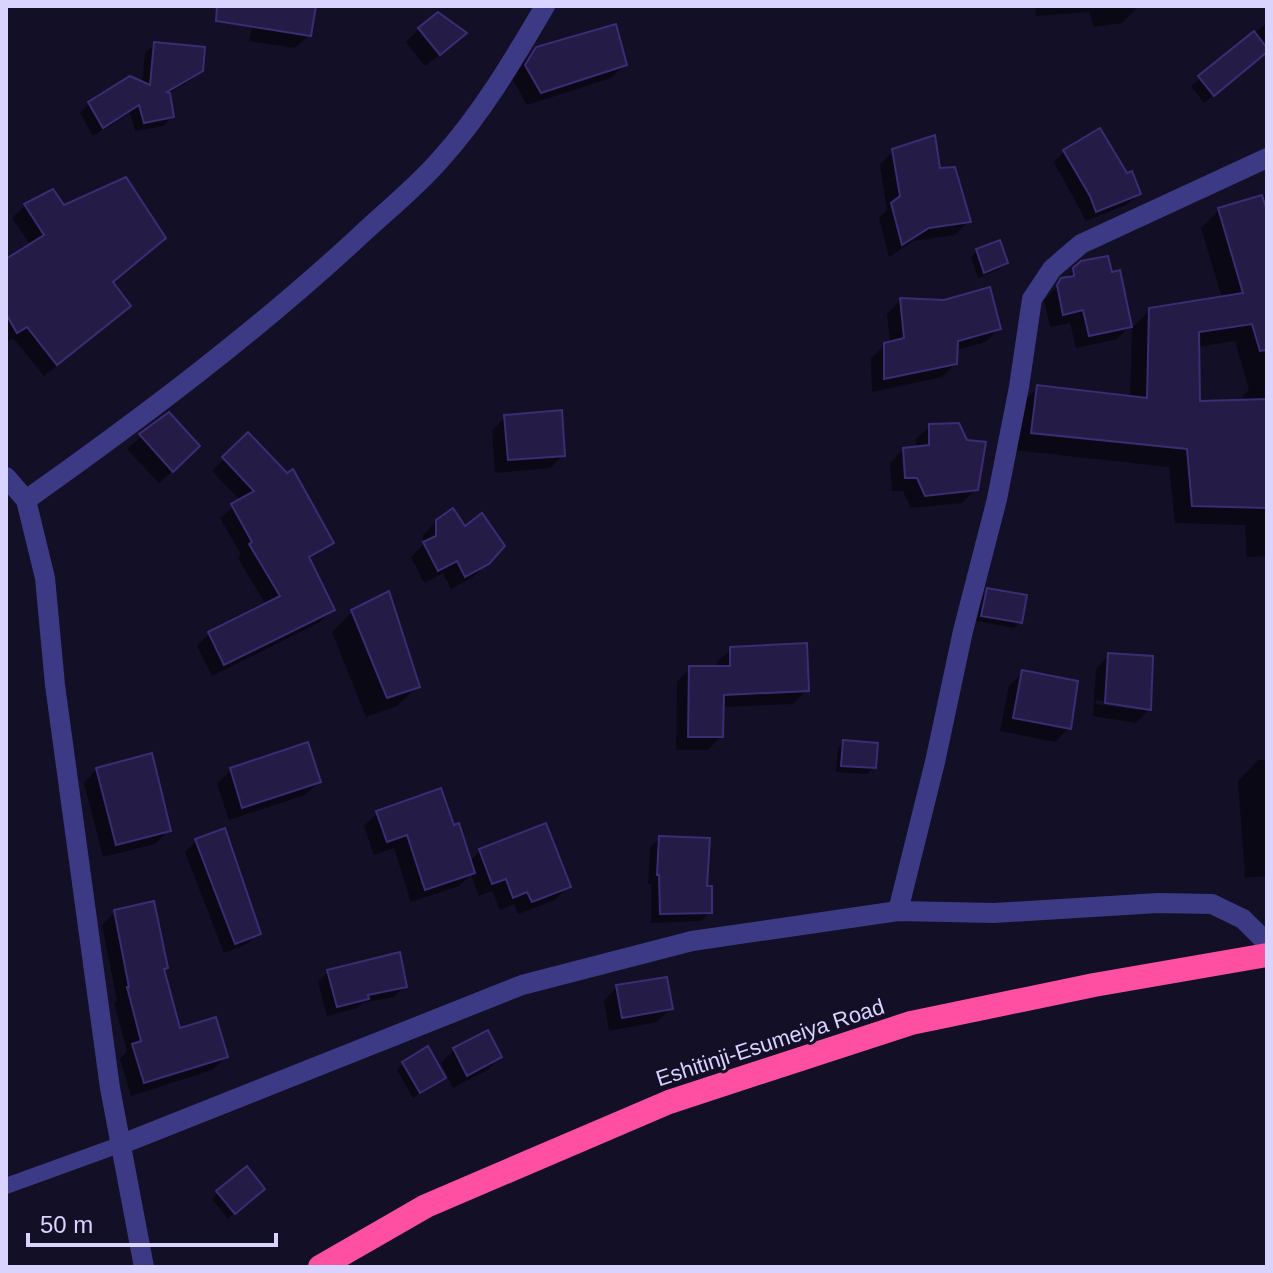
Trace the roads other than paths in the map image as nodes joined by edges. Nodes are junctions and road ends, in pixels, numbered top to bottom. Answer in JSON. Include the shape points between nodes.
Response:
{"nodes":[{"id":1,"x":545,"y":6,"type":"edge"},
{"id":2,"x":1267,"y":158,"type":"edge"},
{"id":3,"x":6,"y":477,"type":"edge"},
{"id":4,"x":26,"y":500,"type":"junction"},
{"id":5,"x":898,"y":911,"type":"junction"},
{"id":6,"x":1267,"y":943,"type":"edge"},
{"id":7,"x":1267,"y":955,"type":"edge"},
{"id":8,"x":122,"y":1144,"type":"junction"},
{"id":9,"x":6,"y":1186,"type":"edge"},
{"id":10,"x":144,"y":1267,"type":"edge"},
{"id":11,"x":320,"y":1267,"type":"edge"}],
"edges":[{"from":1,"to":4,"type":"street","via":[[499,83],[439,161],[328,265],[209,364]]},
{"from":2,"to":5,"type":"street","via":[[1081,244],[1052,269],[1032,299],[997,499]]},
{"from":3,"to":4,"type":"street"},
{"from":4,"to":8,"type":"street","via":[[45,578],[55,685]]},
{"from":5,"to":6,"type":"street","via":[[994,913],[1212,904],[1243,919]]},
{"from":5,"to":8,"type":"street","via":[[692,941],[522,985]]},
{"from":7,"to":11,"type":"highway","name":"Eshitinji-Esumeiya Road","via":[[911,1023],[669,1102],[426,1206]]},
{"from":8,"to":9,"type":"lane"},
{"from":8,"to":10,"type":"street"}]}
